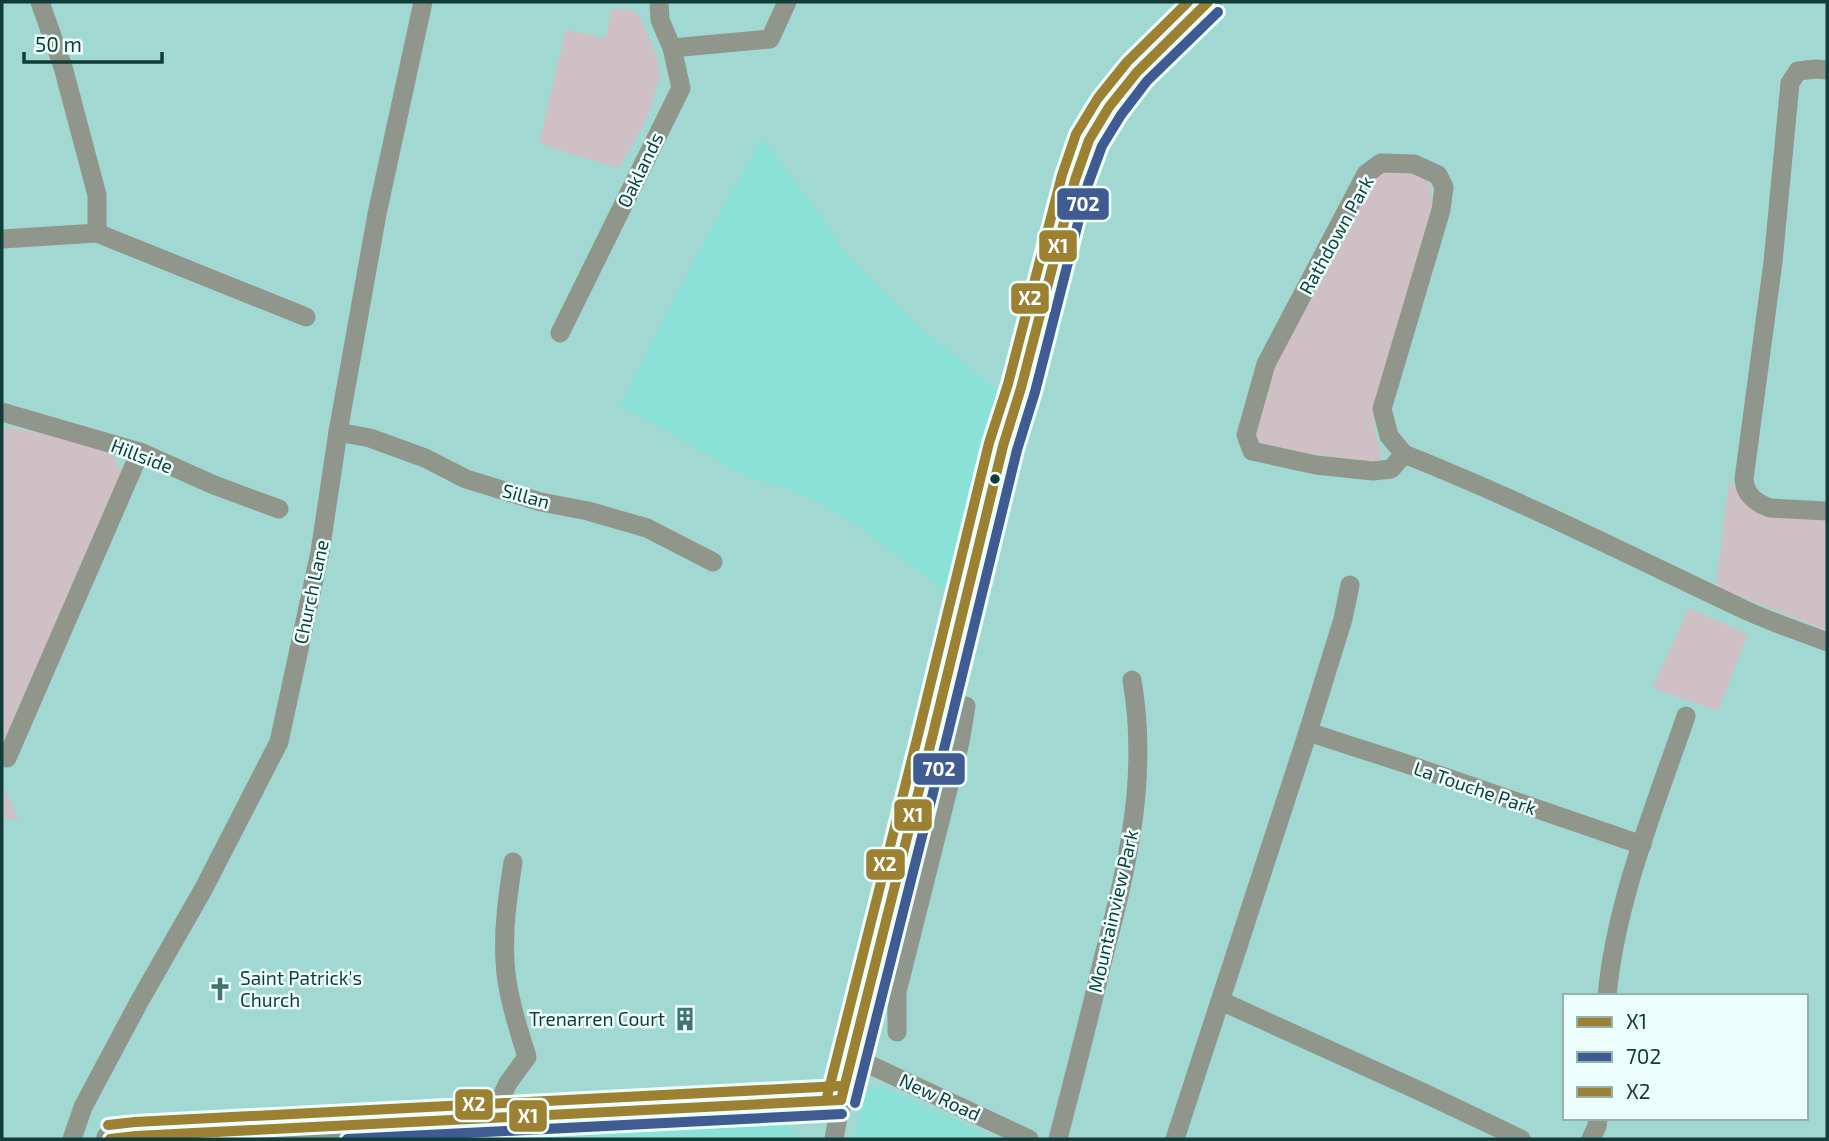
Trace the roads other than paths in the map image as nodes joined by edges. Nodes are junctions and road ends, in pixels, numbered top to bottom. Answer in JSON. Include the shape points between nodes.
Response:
{"nodes":[{"id":1,"x":40,"y":2,"type":"edge"},
{"id":2,"x":423,"y":2,"type":"edge"},
{"id":3,"x":659,"y":2,"type":"edge"},
{"id":4,"x":787,"y":2,"type":"edge"},
{"id":5,"x":1208,"y":2,"type":"edge"},
{"id":6,"x":672,"y":48,"type":"junction"},
{"id":7,"x":1827,"y":70,"type":"edge"},
{"id":8,"x":97,"y":233,"type":"junction"},
{"id":9,"x":2,"y":239,"type":"edge"},
{"id":10,"x":306,"y":317,"type":"dead end"},
{"id":11,"x":560,"y":333,"type":"dead end"},
{"id":12,"x":2,"y":412,"type":"edge"},
{"id":13,"x":338,"y":432,"type":"junction"},
{"id":14,"x":139,"y":452,"type":"junction"},
{"id":15,"x":1404,"y":454,"type":"junction"},
{"id":16,"x":279,"y":509,"type":"dead end"},
{"id":17,"x":1827,"y":511,"type":"edge"},
{"id":18,"x":713,"y":562,"type":"dead end"},
{"id":19,"x":1350,"y":585,"type":"dead end"},
{"id":20,"x":1827,"y":642,"type":"edge"},
{"id":21,"x":1132,"y":680,"type":"dead end"},
{"id":22,"x":967,"y":706,"type":"dead end"},
{"id":23,"x":1686,"y":716,"type":"dead end"},
{"id":24,"x":1308,"y":732,"type":"junction"},
{"id":25,"x":932,"y":738,"type":"junction"},
{"id":26,"x":960,"y":742,"type":"junction"},
{"id":27,"x":7,"y":758,"type":"dead end"},
{"id":28,"x":1642,"y":845,"type":"junction"},
{"id":29,"x":513,"y":862,"type":"dead end"},
{"id":30,"x":1607,"y":994,"type":"edge"},
{"id":31,"x":1221,"y":1001,"type":"junction"},
{"id":32,"x":897,"y":1032,"type":"dead end"},
{"id":33,"x":851,"y":1056,"type":"junction"},
{"id":34,"x":841,"y":1100,"type":"junction"},
{"id":35,"x":492,"y":1118,"type":"junction"},
{"id":36,"x":1598,"y":1120,"type":"edge"},
{"id":37,"x":281,"y":1134,"type":"edge"},
{"id":38,"x":72,"y":1139,"type":"edge"},
{"id":39,"x":110,"y":1139,"type":"edge"},
{"id":40,"x":834,"y":1139,"type":"edge"},
{"id":41,"x":1029,"y":1139,"type":"edge"},
{"id":42,"x":1058,"y":1139,"type":"edge"},
{"id":43,"x":1175,"y":1139,"type":"edge"},
{"id":44,"x":1521,"y":1139,"type":"edge"},
{"id":45,"x":1591,"y":1139,"type":"edge"}],
"edges":[{"from":1,"to":8,"type":"street","via":[[63,67],[97,195]]},
{"from":2,"to":13,"type":"street","name":"Church Lane","via":[[377,214]]},
{"from":3,"to":6,"type":"street","name":"Oaklands","via":[[660,20]]},
{"from":4,"to":6,"type":"street","via":[[770,38]]},
{"from":5,"to":25,"type":"main road","via":[[1138,72],[1109,107],[1090,140],[1003,446]]},
{"from":6,"to":11,"type":"street","name":"Oaklands","via":[[681,88]]},
{"from":7,"to":17,"type":"street","via":[[1798,71],[1790,83],[1773,262],[1744,479],[1744,487],[1762,505]]},
{"from":8,"to":9,"type":"street"},
{"from":8,"to":10,"type":"street"},
{"from":12,"to":14,"type":"street","name":"Hillside"},
{"from":13,"to":18,"type":"street","name":"Sillan","via":[[425,458],[466,479],[647,528]]},
{"from":13,"to":38,"type":"street","name":"Church Lane","via":[[320,551],[279,742],[83,1107]]},
{"from":14,"to":16,"type":"street","name":"Hillside"},
{"from":14,"to":27,"type":"street"},
{"from":15,"to":15,"type":"street","name":"Rathdown Park","via":[[1391,469],[1316,465],[1252,451],[1246,435],[1266,364],[1366,174],[1381,163],[1414,164],[1438,175],[1444,187],[1382,409],[1389,436]]},
{"from":15,"to":20,"type":"street","via":[[1745,610]]},
{"from":19,"to":24,"type":"street"},
{"from":21,"to":42,"type":"street","name":"Mountainview Park","via":[[1138,754],[1131,842]]},
{"from":22,"to":26,"type":"street"},
{"from":23,"to":28,"type":"street"},
{"from":24,"to":28,"type":"street","name":"La Touche Park"},
{"from":24,"to":31,"type":"street"},
{"from":25,"to":26,"type":"street"},
{"from":25,"to":33,"type":"main road"},
{"from":26,"to":32,"type":"street","via":[[897,992]]},
{"from":28,"to":30,"type":"street","via":[[1615,940]]},
{"from":29,"to":35,"type":"street","via":[[505,962],[527,1057],[508,1083]]},
{"from":31,"to":43,"type":"street"},
{"from":31,"to":44,"type":"street"},
{"from":33,"to":34,"type":"main road"},
{"from":33,"to":41,"type":"street","name":"New Road"},
{"from":34,"to":35,"type":"main road"},
{"from":34,"to":40,"type":"street"},
{"from":35,"to":37,"type":"main road"},
{"from":36,"to":45,"type":"street"},
{"from":37,"to":39,"type":"main road"}]}
